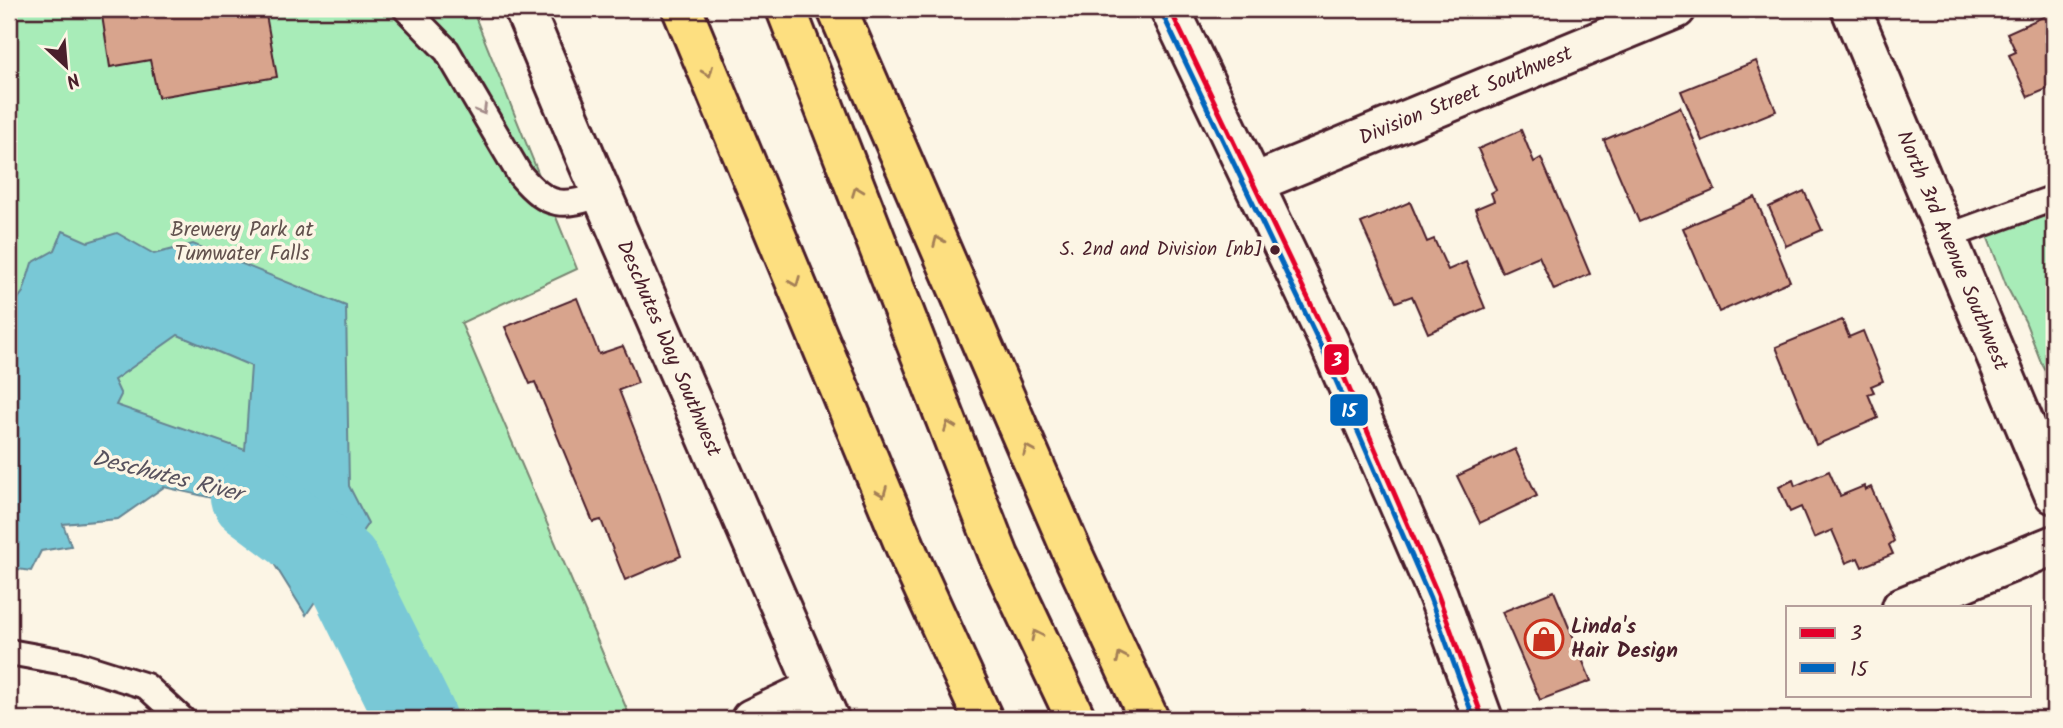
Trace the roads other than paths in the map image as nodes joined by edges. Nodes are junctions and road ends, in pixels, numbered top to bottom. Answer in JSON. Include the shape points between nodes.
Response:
{"nodes":[{"id":1,"x":406,"y":9,"type":"edge"},
{"id":2,"x":524,"y":9,"type":"edge"},
{"id":3,"x":682,"y":9,"type":"edge"},
{"id":4,"x":786,"y":9,"type":"edge"},
{"id":5,"x":838,"y":9,"type":"edge"},
{"id":6,"x":1170,"y":9,"type":"edge"},
{"id":7,"x":1676,"y":9,"type":"edge"},
{"id":8,"x":1851,"y":9,"type":"edge"},
{"id":9,"x":1254,"y":183,"type":"junction"},
{"id":10,"x":602,"y":194,"type":"junction"},
{"id":11,"x":2054,"y":198,"type":"edge"},
{"id":12,"x":1946,"y":237,"type":"junction"},
{"id":13,"x":2054,"y":494,"type":"edge"},
{"id":14,"x":2054,"y":545,"type":"edge"},
{"id":15,"x":1904,"y":606,"type":"edge"},
{"id":16,"x":9,"y":652,"type":"edge"},
{"id":17,"x":822,"y":704,"type":"edge"},
{"id":18,"x":182,"y":719,"type":"edge"},
{"id":19,"x":751,"y":719,"type":"edge"},
{"id":20,"x":983,"y":719,"type":"edge"},
{"id":21,"x":1076,"y":719,"type":"edge"},
{"id":22,"x":1149,"y":719,"type":"edge"},
{"id":23,"x":1483,"y":719,"type":"edge"}],
"edges":[{"from":1,"to":10,"type":"lane","one_way":true,"via":[[447,51],[529,185],[557,204],[576,204]]},
{"from":2,"to":10,"type":"street","name":"Deschutes Way Southwest"},
{"from":3,"to":20,"type":"highway","one_way":true,"via":[[912,563]]},
{"from":21,"to":4,"type":"highway","one_way":true,"via":[[999,556]]},
{"from":22,"to":5,"type":"highway","one_way":true,"via":[[1075,559]]},
{"from":6,"to":9,"type":"street"},
{"from":7,"to":9,"type":"street","name":"Division Street Southwest"},
{"from":8,"to":12,"type":"street","name":"North 3rd Avenue Southwest"},
{"from":9,"to":23,"type":"street","via":[[1329,342],[1438,595]]},
{"from":10,"to":17,"type":"street","name":"Deschutes Way Southwest"},
{"from":11,"to":12,"type":"lane"},
{"from":12,"to":13,"type":"street","name":"North 3rd Avenue Southwest"},
{"from":14,"to":15,"type":"street"},
{"from":16,"to":18,"type":"lane","via":[[76,664],[146,686]]},
{"from":17,"to":19,"type":"street"}]}
